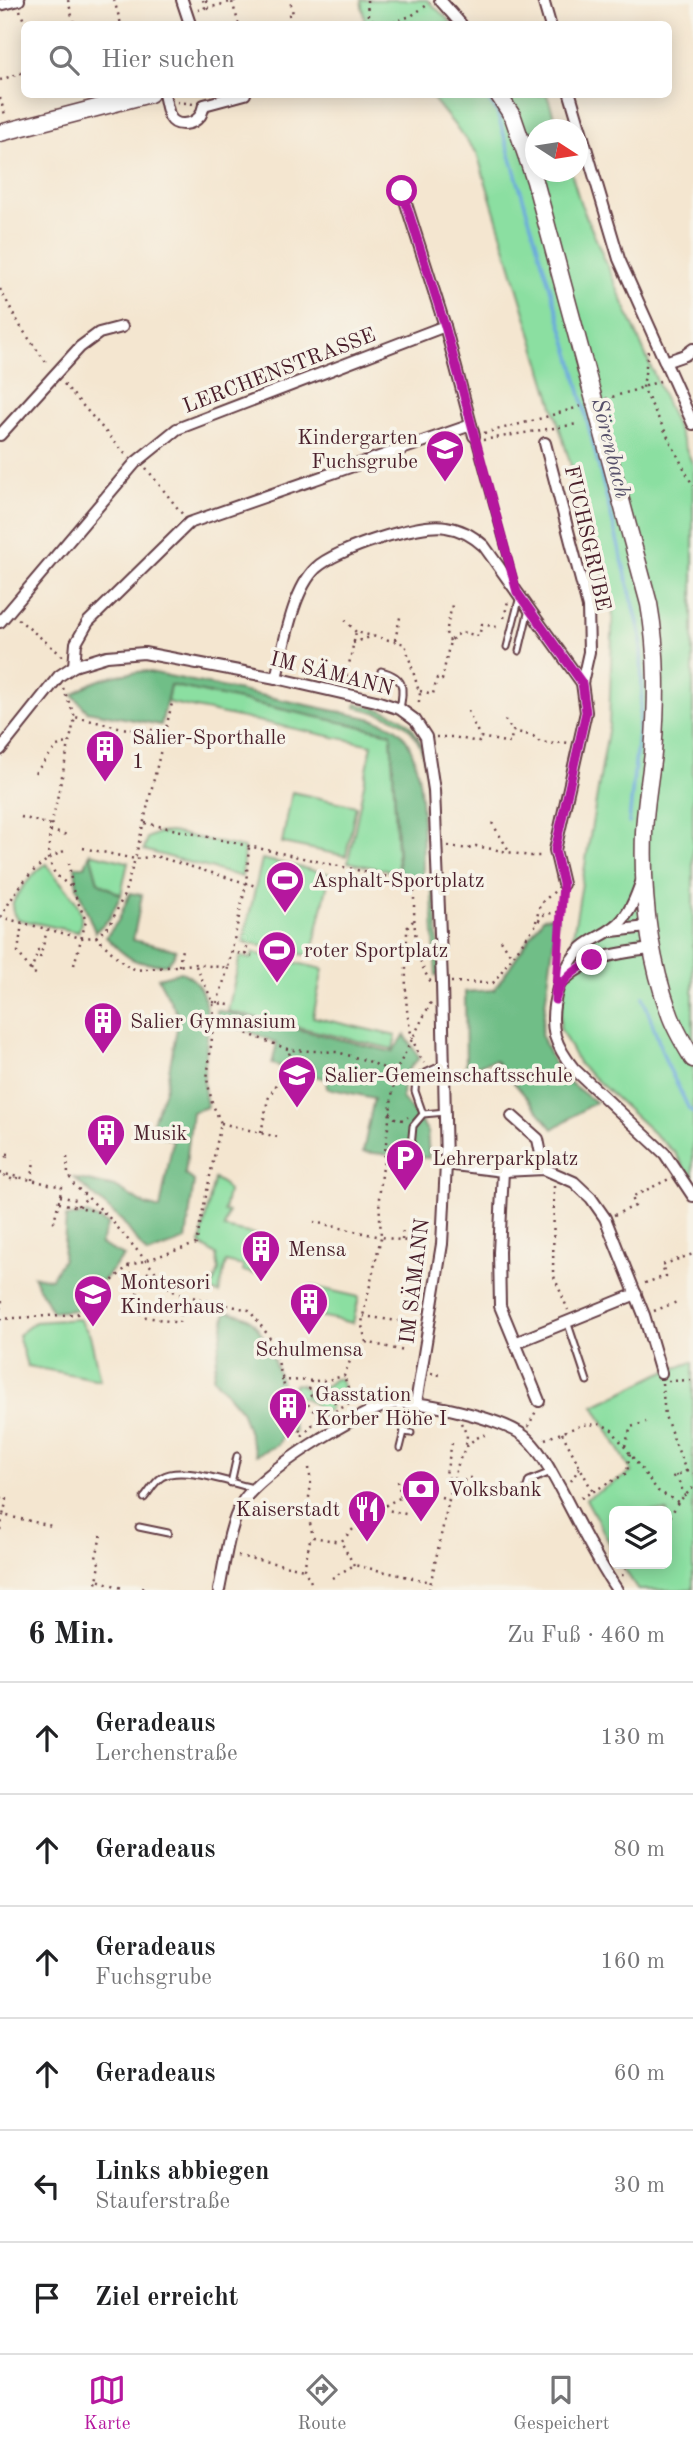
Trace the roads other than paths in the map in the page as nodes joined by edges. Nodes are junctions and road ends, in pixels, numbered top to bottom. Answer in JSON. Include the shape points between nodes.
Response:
{"nodes":[{"id":1,"x":182,"y":0,"type":"edge"},
{"id":2,"x":440,"y":0,"type":"edge"},
{"id":3,"x":543,"y":0,"type":"edge"},
{"id":4,"x":0,"y":5,"type":"edge"},
{"id":5,"x":20,"y":5,"type":"edge"},
{"id":6,"x":189,"y":21,"type":"edge"},
{"id":7,"x":458,"y":21,"type":"edge"},
{"id":8,"x":549,"y":21,"type":"edge"},
{"id":9,"x":131,"y":98,"type":"edge"},
{"id":10,"x":165,"y":98,"type":"edge"},
{"id":11,"x":230,"y":98,"type":"edge"},
{"id":12,"x":501,"y":98,"type":"edge"},
{"id":13,"x":571,"y":98,"type":"edge"},
{"id":14,"x":3,"y":125,"type":"edge"},
{"id":15,"x":402,"y":191,"type":"dead end"},
{"id":16,"x":445,"y":326,"type":"junction"},
{"id":17,"x":122,"y":327,"type":"dead end"},
{"id":18,"x":693,"y":349,"type":"edge"},
{"id":19,"x":665,"y":362,"type":"junction"},
{"id":20,"x":693,"y":424,"type":"edge"},
{"id":21,"x":474,"y":434,"type":"junction"},
{"id":22,"x":0,"y":435,"type":"edge"},
{"id":23,"x":545,"y":443,"type":"dead end"},
{"id":24,"x":516,"y":591,"type":"junction"},
{"id":25,"x":529,"y":609,"type":"junction"},
{"id":26,"x":0,"y":622,"type":"edge"},
{"id":27,"x":508,"y":647,"type":"dead end"},
{"id":28,"x":519,"y":651,"type":"dead end"},
{"id":29,"x":74,"y":666,"type":"junction"},
{"id":30,"x":381,"y":671,"type":"dead end"},
{"id":31,"x":276,"y":678,"type":"junction"},
{"id":32,"x":582,"y":683,"type":"junction"},
{"id":33,"x":400,"y":709,"type":"junction"},
{"id":34,"x":0,"y":750,"type":"edge"},
{"id":35,"x":644,"y":877,"type":"junction"},
{"id":36,"x":563,"y":884,"type":"road end"},
{"id":37,"x":647,"y":927,"type":"junction"},
{"id":38,"x":612,"y":931,"type":"junction"},
{"id":39,"x":651,"y":949,"type":"junction"},
{"id":40,"x":561,"y":983,"type":"junction"},
{"id":41,"x":693,"y":1059,"type":"edge"},
{"id":42,"x":445,"y":1064,"type":"junction"},
{"id":43,"x":446,"y":1112,"type":"junction"},
{"id":44,"x":423,"y":1114,"type":"junction"},
{"id":45,"x":512,"y":1115,"type":"dead end"},
{"id":46,"x":411,"y":1157,"type":"dead end"},
{"id":47,"x":446,"y":1164,"type":"junction"},
{"id":48,"x":503,"y":1171,"type":"junction"},
{"id":49,"x":549,"y":1171,"type":"junction"},
{"id":50,"x":693,"y":1196,"type":"edge"},
{"id":51,"x":636,"y":1294,"type":"junction"},
{"id":52,"x":569,"y":1320,"type":"junction"},
{"id":53,"x":515,"y":1343,"type":"junction"},
{"id":54,"x":661,"y":1373,"type":"dead end"},
{"id":55,"x":587,"y":1381,"type":"dead end"},
{"id":56,"x":539,"y":1401,"type":"road end"},
{"id":57,"x":398,"y":1403,"type":"junction"},
{"id":58,"x":416,"y":1403,"type":"junction"},
{"id":59,"x":404,"y":1432,"type":"junction"},
{"id":60,"x":411,"y":1433,"type":"dead end"},
{"id":61,"x":400,"y":1448,"type":"dead end"},
{"id":62,"x":237,"y":1456,"type":"dead end"},
{"id":63,"x":551,"y":1472,"type":"junction"},
{"id":64,"x":231,"y":1483,"type":"junction"},
{"id":65,"x":253,"y":1488,"type":"junction"},
{"id":66,"x":526,"y":1490,"type":"dead end"},
{"id":67,"x":145,"y":1498,"type":"dead end"},
{"id":68,"x":139,"y":1527,"type":"dead end"},
{"id":69,"x":167,"y":1533,"type":"dead end"},
{"id":70,"x":219,"y":1590,"type":"edge"},
{"id":71,"x":617,"y":1590,"type":"edge"}],
"edges":[{"from":1,"to":6,"type":"street"},
{"from":2,"to":7,"type":"street"},
{"from":3,"to":8,"type":"street"},
{"from":4,"to":5,"type":"street"},
{"from":9,"to":14,"type":"street"},
{"from":10,"to":11,"type":"street","via":[[174,122],[183,125],[200,116],[204,105]]},
{"from":12,"to":35,"type":"street","via":[[513,117],[535,181],[656,642]]},
{"from":13,"to":19,"type":"street","via":[[619,259]]},
{"from":15,"to":16,"type":"street"},
{"from":16,"to":21,"type":"street"},
{"from":16,"to":26,"type":"street","name":"LERCHENSTRASSE","via":[[177,429],[135,463]]},
{"from":17,"to":22,"type":"street","via":[[99,333],[80,347]]},
{"from":18,"to":19,"type":"street"},
{"from":19,"to":20,"type":"street"},
{"from":21,"to":24,"type":"lane"},
{"from":21,"to":29,"type":"street","via":[[189,523],[88,622],[76,643]]},
{"from":23,"to":32,"type":"street","name":"FUCHSGRUBE","via":[[588,607],[589,652]]},
{"from":24,"to":25,"type":"street"},
{"from":24,"to":27,"type":"lane"},
{"from":24,"to":31,"type":"street","via":[[484,546],[473,536],[447,527],[431,526],[343,551],[316,568],[301,590]]},
{"from":25,"to":28,"type":"lane"},
{"from":25,"to":32,"type":"street"},
{"from":29,"to":31,"type":"street","name":"IM SÄMANN","via":[[107,656],[144,653]]},
{"from":29,"to":34,"type":"street","name":"IM SÄMANN","via":[[59,676]]},
{"from":30,"to":33,"type":"lane","via":[[394,674],[402,683]]},
{"from":31,"to":33,"type":"street","name":"IM SÄMANN"},
{"from":32,"to":36,"type":"street","name":"FUCHSGRUBE","via":[[586,712],[555,850]]},
{"from":33,"to":42,"type":"street","name":"IM SÄMANN","via":[[415,720],[426,737],[432,766]]},
{"from":35,"to":37,"type":"street"},
{"from":35,"to":38,"type":"street","via":[[627,913]]},
{"from":37,"to":38,"type":"street"},
{"from":37,"to":39,"type":"street"},
{"from":38,"to":40,"type":"street","via":[[584,946]]},
{"from":39,"to":40,"type":"street","via":[[592,960]]},
{"from":39,"to":41,"type":"street","via":[[669,1013]]},
{"from":40,"to":50,"type":"street","via":[[553,1019],[562,1054],[665,1154]]},
{"from":42,"to":43,"type":"street","name":"IM SÄMANN"},
{"from":42,"to":44,"type":"lane","via":[[416,1080]]},
{"from":43,"to":44,"type":"lane"},
{"from":43,"to":47,"type":"street","name":"IM SÄMANN"},
{"from":44,"to":46,"type":"lane","via":[[413,1126]]},
{"from":45,"to":49,"type":"street","via":[[538,1139]]},
{"from":47,"to":48,"type":"street"},
{"from":47,"to":58,"type":"street","name":"IM SÄMANN","via":[[442,1244]]},
{"from":48,"to":49,"type":"street"},
{"from":48,"to":53,"type":"street","via":[[500,1306]]},
{"from":49,"to":51,"type":"street","via":[[573,1182],[591,1198],[605,1218]]},
{"from":51,"to":52,"type":"street"},
{"from":51,"to":54,"type":"street"},
{"from":52,"to":53,"type":"street"},
{"from":52,"to":55,"type":"lane"},
{"from":53,"to":56,"type":"street"},
{"from":57,"to":58,"type":"street"},
{"from":57,"to":59,"type":"lane"},
{"from":57,"to":65,"type":"street","via":[[338,1429]]},
{"from":58,"to":63,"type":"street","via":[[495,1422],[522,1434]]},
{"from":59,"to":60,"type":"lane"},
{"from":59,"to":61,"type":"lane"},
{"from":62,"to":64,"type":"lane"},
{"from":63,"to":66,"type":"lane","via":[[529,1482]]},
{"from":63,"to":71,"type":"street"},
{"from":64,"to":65,"type":"lane"},
{"from":64,"to":67,"type":"lane","via":[[200,1480],[180,1472],[157,1480]]},
{"from":65,"to":70,"type":"street","via":[[235,1520]]},
{"from":68,"to":69,"type":"lane"}]}
